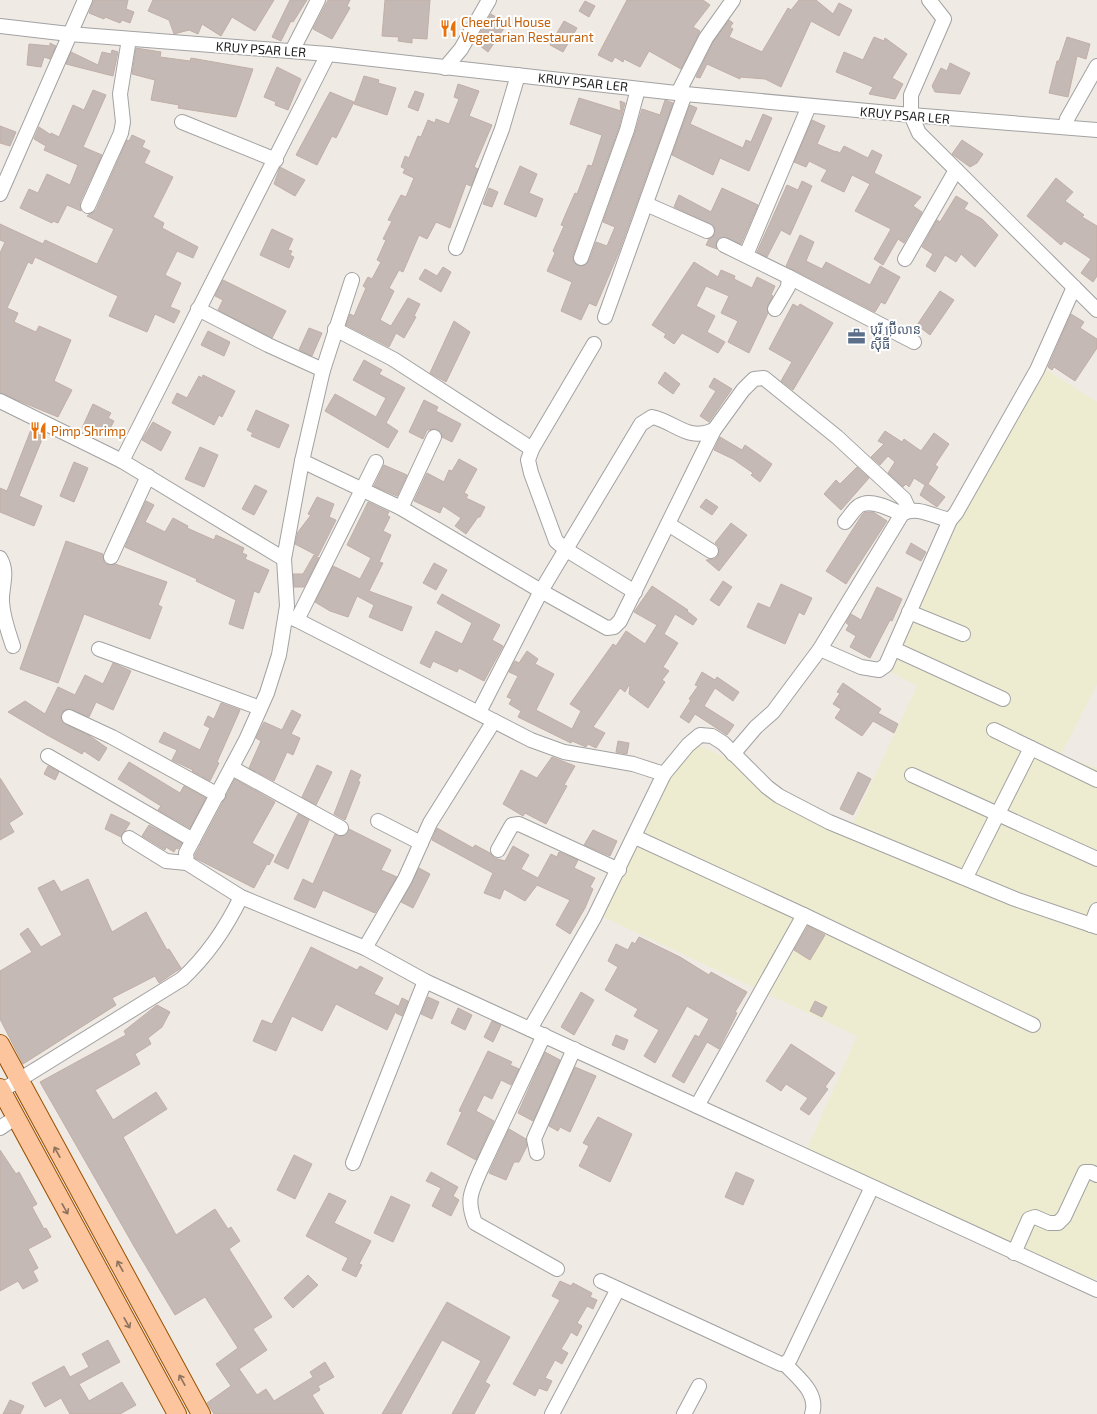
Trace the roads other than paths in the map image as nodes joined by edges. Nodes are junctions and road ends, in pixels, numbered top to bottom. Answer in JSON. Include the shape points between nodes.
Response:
{"nodes":[{"id":1,"x":85,"y":0,"type":"edge"},
{"id":2,"x":318,"y":0,"type":"edge"},
{"id":3,"x":489,"y":0,"type":"edge"},
{"id":4,"x":733,"y":0,"type":"edge"},
{"id":5,"x":929,"y":0,"type":"edge"},
{"id":6,"x":0,"y":26,"type":"edge"},
{"id":7,"x":69,"y":34,"type":"junction"},
{"id":8,"x":129,"y":39,"type":"junction"},
{"id":9,"x":292,"y":51,"type":"junction"},
{"id":10,"x":328,"y":54,"type":"junction"},
{"id":11,"x":1097,"y":66,"type":"edge"},
{"id":12,"x":445,"y":68,"type":"junction"},
{"id":13,"x":518,"y":75,"type":"junction"},
{"id":14,"x":638,"y":88,"type":"junction"},
{"id":15,"x":682,"y":93,"type":"junction"},
{"id":16,"x":809,"y":106,"type":"junction"},
{"id":17,"x":911,"y":115,"type":"junction"},
{"id":18,"x":182,"y":122,"type":"dead end"},
{"id":19,"x":1065,"y":128,"type":"junction"},
{"id":20,"x":1097,"y":130,"type":"edge"},
{"id":21,"x":276,"y":160,"type":"junction"},
{"id":22,"x":956,"y":170,"type":"junction"},
{"id":23,"x":0,"y":194,"type":"edge"},
{"id":24,"x":646,"y":204,"type":"junction"},
{"id":25,"x":88,"y":206,"type":"dead end"},
{"id":26,"x":707,"y":231,"type":"dead end"},
{"id":27,"x":724,"y":245,"type":"dead end"},
{"id":28,"x":456,"y":248,"type":"dead end"},
{"id":29,"x":746,"y":255,"type":"junction"},
{"id":30,"x":581,"y":258,"type":"dead end"},
{"id":31,"x":904,"y":259,"type":"dead end"},
{"id":32,"x":789,"y":277,"type":"junction"},
{"id":33,"x":352,"y":280,"type":"dead end"},
{"id":34,"x":1074,"y":287,"type":"junction"},
{"id":35,"x":198,"y":309,"type":"junction"},
{"id":36,"x":775,"y":309,"type":"dead end"},
{"id":37,"x":1097,"y":310,"type":"edge"},
{"id":38,"x":605,"y":317,"type":"dead end"},
{"id":39,"x":335,"y":329,"type":"junction"},
{"id":40,"x":914,"y":342,"type":"dead end"},
{"id":41,"x":594,"y":344,"type":"dead end"},
{"id":42,"x":323,"y":370,"type":"junction"},
{"id":43,"x":0,"y":401,"type":"edge"},
{"id":44,"x":714,"y":430,"type":"junction"},
{"id":45,"x":434,"y":437,"type":"dead end"},
{"id":46,"x":532,"y":449,"type":"junction"},
{"id":47,"x":122,"y":461,"type":"junction"},
{"id":48,"x":302,"y":461,"type":"junction"},
{"id":49,"x":376,"y":462,"type":"dead end"},
{"id":50,"x":148,"y":476,"type":"junction"},
{"id":51,"x":363,"y":489,"type":"junction"},
{"id":52,"x":401,"y":508,"type":"junction"},
{"id":53,"x":906,"y":512,"type":"junction"},
{"id":54,"x":950,"y":520,"type":"junction"},
{"id":55,"x":845,"y":522,"type":"dead end"},
{"id":56,"x":668,"y":524,"type":"junction"},
{"id":57,"x":565,"y":549,"type":"junction"},
{"id":58,"x":711,"y":551,"type":"dead end"},
{"id":59,"x":111,"y":557,"type":"dead end"},
{"id":60,"x":0,"y":558,"type":"edge"},
{"id":61,"x":284,"y":559,"type":"junction"},
{"id":62,"x":541,"y":591,"type":"junction"},
{"id":63,"x":635,"y":592,"type":"junction"},
{"id":64,"x":910,"y":612,"type":"junction"},
{"id":65,"x":292,"y":618,"type":"junction"},
{"id":66,"x":963,"y":634,"type":"dead end"},
{"id":67,"x":13,"y":646,"type":"dead end"},
{"id":68,"x":99,"y":649,"type":"dead end"},
{"id":69,"x":894,"y":649,"type":"junction"},
{"id":70,"x":820,"y":650,"type":"junction"},
{"id":71,"x":1003,"y":699,"type":"dead end"},
{"id":72,"x":260,"y":708,"type":"junction"},
{"id":73,"x":479,"y":712,"type":"junction"},
{"id":74,"x":69,"y":718,"type":"dead end"},
{"id":75,"x":494,"y":721,"type":"junction"},
{"id":76,"x":994,"y":730,"type":"dead end"},
{"id":77,"x":1031,"y":748,"type":"junction"},
{"id":78,"x":733,"y":754,"type":"junction"},
{"id":79,"x":48,"y":756,"type":"dead end"},
{"id":80,"x":232,"y":768,"type":"junction"},
{"id":81,"x":664,"y":774,"type":"junction"},
{"id":82,"x":912,"y":775,"type":"dead end"},
{"id":83,"x":1097,"y":780,"type":"edge"},
{"id":84,"x":218,"y":795,"type":"junction"},
{"id":85,"x":998,"y":814,"type":"junction"},
{"id":86,"x":378,"y":821,"type":"dead end"},
{"id":87,"x":341,"y":828,"type":"dead end"},
{"id":88,"x":634,"y":837,"type":"junction"},
{"id":89,"x":129,"y":838,"type":"dead end"},
{"id":90,"x":192,"y":840,"type":"junction"},
{"id":91,"x":421,"y":843,"type":"junction"},
{"id":92,"x":498,"y":850,"type":"dead end"},
{"id":93,"x":1097,"y":859,"type":"edge"},
{"id":94,"x":187,"y":863,"type":"junction"},
{"id":95,"x":619,"y":870,"type":"junction"},
{"id":96,"x":966,"y":877,"type":"junction"},
{"id":97,"x":241,"y":897,"type":"junction"},
{"id":98,"x":1097,"y":910,"type":"edge"},
{"id":99,"x":804,"y":915,"type":"junction"},
{"id":100,"x":1094,"y":926,"type":"edge"},
{"id":101,"x":364,"y":948,"type":"junction"},
{"id":102,"x":425,"y":980,"type":"junction"},
{"id":103,"x":1033,"y":1025,"type":"dead end"},
{"id":104,"x":530,"y":1029,"type":"junction"},
{"id":105,"x":544,"y":1035,"type":"junction"},
{"id":106,"x":0,"y":1044,"type":"edge"},
{"id":107,"x":574,"y":1049,"type":"junction"},
{"id":108,"x":19,"y":1080,"type":"junction"},
{"id":109,"x":1,"y":1090,"type":"edge"},
{"id":110,"x":697,"y":1106,"type":"junction"},
{"id":111,"x":15,"y":1118,"type":"junction"},
{"id":112,"x":0,"y":1128,"type":"edge"},
{"id":113,"x":537,"y":1153,"type":"dead end"},
{"id":114,"x":353,"y":1163,"type":"dead end"},
{"id":115,"x":1097,"y":1175,"type":"edge"},
{"id":116,"x":872,"y":1187,"type":"junction"},
{"id":117,"x":1014,"y":1253,"type":"junction"},
{"id":118,"x":557,"y":1269,"type":"dead end"},
{"id":119,"x":601,"y":1281,"type":"dead end"},
{"id":120,"x":618,"y":1289,"type":"junction"},
{"id":121,"x":1097,"y":1290,"type":"edge"},
{"id":122,"x":785,"y":1364,"type":"junction"},
{"id":123,"x":699,"y":1386,"type":"dead end"},
{"id":124,"x":177,"y":1414,"type":"edge"},
{"id":125,"x":201,"y":1414,"type":"edge"},
{"id":126,"x":552,"y":1414,"type":"edge"},
{"id":127,"x":684,"y":1414,"type":"edge"},
{"id":128,"x":812,"y":1414,"type":"edge"}],
"edges":[{"from":1,"to":7,"type":"street"},
{"from":2,"to":9,"type":"street"},
{"from":3,"to":12,"type":"street","via":[[461,49]]},
{"from":4,"to":15,"type":"street","via":[[706,38]]},
{"from":5,"to":17,"type":"street","via":[[944,19],[911,95]]},
{"from":6,"to":7,"type":"street","name":"KRUY PSAR LER"},
{"from":7,"to":8,"type":"street","name":"KRUY PSAR LER"},
{"from":7,"to":23,"type":"street"},
{"from":8,"to":9,"type":"street","name":"KRUY PSAR LER"},
{"from":8,"to":25,"type":"street","via":[[120,94],[123,122],[121,133]]},
{"from":9,"to":10,"type":"street","name":"KRUY PSAR LER"},
{"from":10,"to":12,"type":"street","name":"KRUY PSAR LER"},
{"from":10,"to":21,"type":"street"},
{"from":11,"to":19,"type":"street","via":[[1067,119]]},
{"from":12,"to":13,"type":"street","name":"KRUY PSAR LER"},
{"from":13,"to":14,"type":"street","name":"KRUY PSAR LER"},
{"from":13,"to":28,"type":"street","via":[[502,129]]},
{"from":14,"to":15,"type":"street","name":"KRUY PSAR LER"},
{"from":14,"to":30,"type":"street","via":[[625,137]]},
{"from":15,"to":16,"type":"street","name":"KRUY PSAR LER"},
{"from":15,"to":24,"type":"street"},
{"from":16,"to":17,"type":"street","name":"KRUY PSAR LER"},
{"from":16,"to":29,"type":"street"},
{"from":17,"to":19,"type":"street","name":"KRUY PSAR LER"},
{"from":17,"to":22,"type":"street","via":[[919,133]]},
{"from":18,"to":21,"type":"street"},
{"from":19,"to":20,"type":"street","name":"KRUY PSAR LER"},
{"from":21,"to":35,"type":"street"},
{"from":22,"to":31,"type":"street"},
{"from":22,"to":34,"type":"street"},
{"from":24,"to":26,"type":"street"},
{"from":24,"to":38,"type":"street"},
{"from":27,"to":29,"type":"street"},
{"from":29,"to":32,"type":"street"},
{"from":32,"to":36,"type":"street","via":[[788,287]]},
{"from":32,"to":40,"type":"street"},
{"from":33,"to":39,"type":"street"},
{"from":34,"to":37,"type":"street"},
{"from":34,"to":54,"type":"street","via":[[1037,370],[956,514]]},
{"from":35,"to":42,"type":"street"},
{"from":35,"to":47,"type":"street"},
{"from":39,"to":42,"type":"street"},
{"from":39,"to":46,"type":"street","via":[[393,359]]},
{"from":41,"to":46,"type":"street"},
{"from":42,"to":48,"type":"street"},
{"from":43,"to":47,"type":"street"},
{"from":44,"to":53,"type":"street","via":[[743,390],[754,379],[764,378],[837,437],[904,499]]},
{"from":44,"to":56,"type":"street"},
{"from":44,"to":57,"type":"street","via":[[704,434],[692,434],[652,417],[641,424]]},
{"from":45,"to":52,"type":"street"},
{"from":46,"to":57,"type":"street","via":[[528,460],[531,474],[556,541]]},
{"from":47,"to":50,"type":"street"},
{"from":48,"to":51,"type":"street"},
{"from":48,"to":61,"type":"street"},
{"from":49,"to":51,"type":"street"},
{"from":50,"to":59,"type":"street"},
{"from":50,"to":61,"type":"street"},
{"from":51,"to":52,"type":"street"},
{"from":51,"to":65,"type":"street"},
{"from":52,"to":62,"type":"street"},
{"from":53,"to":54,"type":"street","via":[[915,510]]},
{"from":53,"to":55,"type":"street","via":[[863,504],[856,508]]},
{"from":53,"to":70,"type":"street"},
{"from":54,"to":64,"type":"street"},
{"from":56,"to":58,"type":"street"},
{"from":56,"to":63,"type":"street"},
{"from":57,"to":62,"type":"street"},
{"from":57,"to":63,"type":"street"},
{"from":60,"to":67,"type":"street","via":[[5,574],[2,601],[4,622]]},
{"from":61,"to":65,"type":"street","via":[[287,606]]},
{"from":62,"to":63,"type":"street","via":[[607,628],[614,627],[620,621]]},
{"from":62,"to":73,"type":"street"},
{"from":64,"to":66,"type":"street"},
{"from":64,"to":69,"type":"street"},
{"from":65,"to":72,"type":"street"},
{"from":65,"to":73,"type":"street"},
{"from":68,"to":72,"type":"street"},
{"from":69,"to":70,"type":"street","via":[[886,665],[878,670],[861,667]]},
{"from":69,"to":71,"type":"street"},
{"from":70,"to":78,"type":"street","via":[[773,712]]},
{"from":72,"to":80,"type":"street"},
{"from":73,"to":75,"type":"street"},
{"from":74,"to":84,"type":"street","via":[[112,736]]},
{"from":75,"to":81,"type":"street","via":[[531,740],[564,752],[633,764]]},
{"from":75,"to":91,"type":"street","via":[[446,797]]},
{"from":76,"to":77,"type":"street"},
{"from":77,"to":83,"type":"street"},
{"from":77,"to":85,"type":"street"},
{"from":78,"to":81,"type":"street","via":[[712,736],[700,735],[688,745]]},
{"from":78,"to":96,"type":"street","via":[[767,787],[798,807],[862,836]]},
{"from":79,"to":90,"type":"street"},
{"from":80,"to":84,"type":"street"},
{"from":80,"to":87,"type":"street"},
{"from":81,"to":88,"type":"street"},
{"from":82,"to":85,"type":"street"},
{"from":84,"to":90,"type":"street"},
{"from":85,"to":93,"type":"street"},
{"from":85,"to":96,"type":"street"},
{"from":86,"to":91,"type":"street"},
{"from":88,"to":95,"type":"street"},
{"from":88,"to":99,"type":"street"},
{"from":89,"to":94,"type":"street","via":[[166,860]]},
{"from":90,"to":94,"type":"street","via":[[186,853]]},
{"from":91,"to":101,"type":"street","via":[[405,879]]},
{"from":92,"to":95,"type":"street","via":[[512,825],[519,824]]},
{"from":94,"to":97,"type":"street"},
{"from":95,"to":104,"type":"street"},
{"from":96,"to":100,"type":"street","via":[[1016,899]]},
{"from":97,"to":101,"type":"street"},
{"from":97,"to":108,"type":"street","via":[[227,926],[200,963],[182,979]]},
{"from":98,"to":100,"type":"street"},
{"from":99,"to":103,"type":"street"},
{"from":99,"to":110,"type":"street"},
{"from":101,"to":102,"type":"street"},
{"from":102,"to":104,"type":"street"},
{"from":102,"to":114,"type":"street"},
{"from":104,"to":105,"type":"street"},
{"from":105,"to":107,"type":"street"},
{"from":105,"to":118,"type":"street","via":[[471,1192],[470,1208],[475,1223]]},
{"from":106,"to":108,"type":"main road"},
{"from":107,"to":110,"type":"street"},
{"from":107,"to":113,"type":"street","via":[[534,1139]]},
{"from":108,"to":109,"type":"street"},
{"from":125,"to":108,"type":"main road","one_way":true},
{"from":109,"to":111,"type":"main road"},
{"from":110,"to":116,"type":"street"},
{"from":111,"to":112,"type":"street"},
{"from":111,"to":124,"type":"main road","one_way":true},
{"from":115,"to":117,"type":"street","via":[[1085,1172],[1064,1217],[1058,1223],[1049,1223],[1035,1217],[1029,1219]]},
{"from":116,"to":117,"type":"street"},
{"from":116,"to":122,"type":"street","via":[[790,1359]]},
{"from":117,"to":121,"type":"street"},
{"from":119,"to":120,"type":"street"},
{"from":120,"to":122,"type":"street"},
{"from":120,"to":126,"type":"street"},
{"from":122,"to":128,"type":"street","via":[[814,1397],[815,1406]]},
{"from":123,"to":127,"type":"street"}]}
